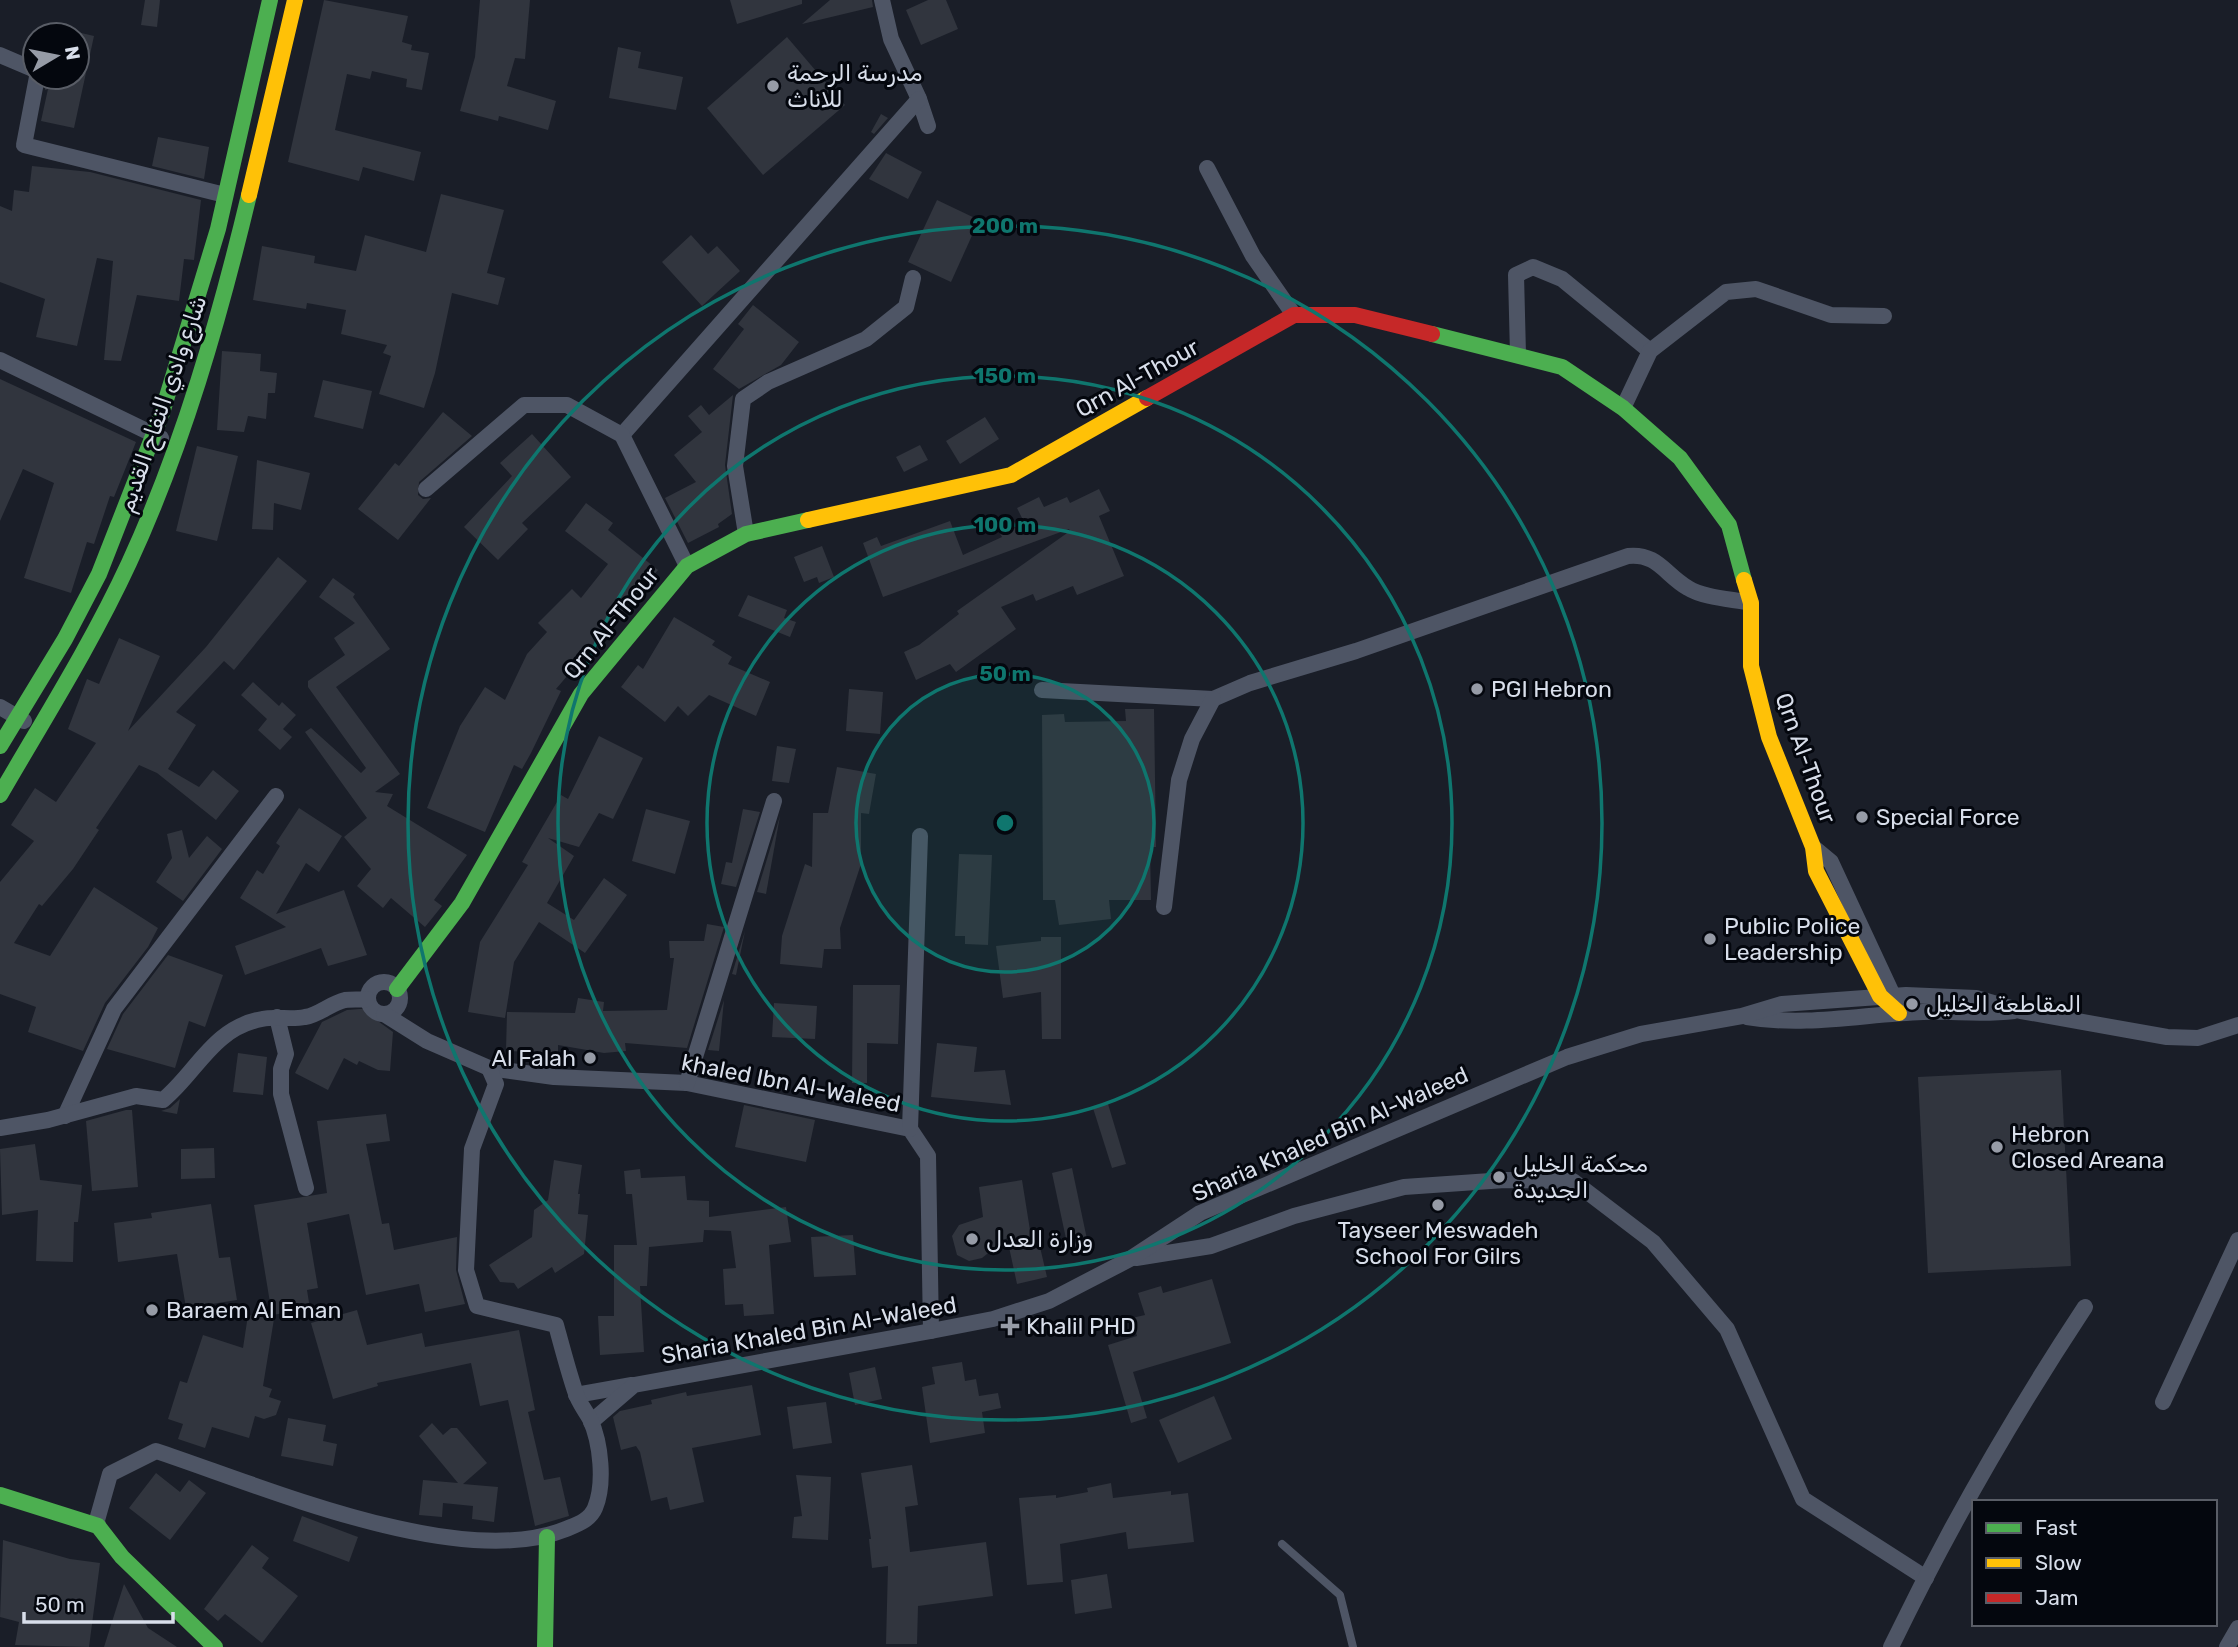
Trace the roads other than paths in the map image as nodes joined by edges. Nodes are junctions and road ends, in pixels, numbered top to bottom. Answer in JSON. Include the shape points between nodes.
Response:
{"nodes":[{"id":1,"x":270,"y":0,"type":"edge"},
{"id":2,"x":295,"y":0,"type":"edge"},
{"id":3,"x":882,"y":0,"type":"edge"},
{"id":4,"x":0,"y":55,"type":"edge"},
{"id":5,"x":21,"y":64,"type":"edge"},
{"id":6,"x":34,"y":91,"type":"edge"},
{"id":7,"x":919,"y":99,"type":"junction"},
{"id":8,"x":928,"y":125,"type":"dead end"},
{"id":9,"x":1207,"y":168,"type":"dead end"},
{"id":10,"x":225,"y":195,"type":"junction"},
{"id":11,"x":914,"y":278,"type":"dead end"},
{"id":12,"x":1294,"y":315,"type":"junction"},
{"id":13,"x":1884,"y":316,"type":"dead end"},
{"id":14,"x":1650,"y":351,"type":"junction"},
{"id":15,"x":1518,"y":354,"type":"junction"},
{"id":16,"x":0,"y":360,"type":"edge"},
{"id":17,"x":1623,"y":408,"type":"junction"},
{"id":18,"x":153,"y":435,"type":"junction"},
{"id":19,"x":622,"y":435,"type":"junction"},
{"id":20,"x":176,"y":445,"type":"junction"},
{"id":21,"x":426,"y":489,"type":"dead end"},
{"id":22,"x":746,"y":534,"type":"junction"},
{"id":23,"x":687,"y":566,"type":"junction"},
{"id":24,"x":1751,"y":603,"type":"junction"},
{"id":25,"x":1041,"y":690,"type":"dead end"},
{"id":26,"x":1213,"y":699,"type":"junction"},
{"id":27,"x":0,"y":707,"type":"edge"},
{"id":28,"x":17,"y":716,"type":"junction"},
{"id":29,"x":37,"y":730,"type":"junction"},
{"id":30,"x":0,"y":746,"type":"edge"},
{"id":31,"x":0,"y":795,"type":"edge"},
{"id":32,"x":276,"y":796,"type":"dead end"},
{"id":33,"x":774,"y":801,"type":"dead end"},
{"id":34,"x":920,"y":836,"type":"dead end"},
{"id":35,"x":1164,"y":906,"type":"dead end"},
{"id":36,"x":397,"y":989,"type":"junction"},
{"id":37,"x":1888,"y":996,"type":"junction"},
{"id":38,"x":367,"y":999,"type":"junction"},
{"id":39,"x":2021,"y":1011,"type":"junction"},
{"id":40,"x":1899,"y":1013,"type":"junction"},
{"id":41,"x":384,"y":1014,"type":"junction"},
{"id":42,"x":1742,"y":1016,"type":"junction"},
{"id":43,"x":277,"y":1017,"type":"junction"},
{"id":44,"x":2238,"y":1025,"type":"edge"},
{"id":45,"x":489,"y":1068,"type":"junction"},
{"id":46,"x":687,"y":1083,"type":"junction"},
{"id":47,"x":65,"y":1116,"type":"junction"},
{"id":48,"x":0,"y":1128,"type":"edge"},
{"id":49,"x":910,"y":1129,"type":"junction"},
{"id":50,"x":306,"y":1188,"type":"dead end"},
{"id":51,"x":2238,"y":1240,"type":"edge"},
{"id":52,"x":1130,"y":1259,"type":"junction"},
{"id":53,"x":2085,"y":1307,"type":"dead end"},
{"id":54,"x":931,"y":1331,"type":"junction"},
{"id":55,"x":634,"y":1385,"type":"junction"},
{"id":56,"x":576,"y":1395,"type":"junction"},
{"id":57,"x":2163,"y":1402,"type":"dead end"},
{"id":58,"x":591,"y":1422,"type":"junction"},
{"id":59,"x":0,"y":1496,"type":"edge"},
{"id":60,"x":98,"y":1526,"type":"junction"},
{"id":61,"x":547,"y":1537,"type":"junction"},
{"id":62,"x":1282,"y":1544,"type":"dead end"},
{"id":63,"x":1926,"y":1578,"type":"junction"},
{"id":64,"x":2238,"y":1628,"type":"edge"},
{"id":65,"x":215,"y":1647,"type":"edge"},
{"id":66,"x":545,"y":1647,"type":"edge"},
{"id":67,"x":1353,"y":1647,"type":"edge"},
{"id":68,"x":1891,"y":1647,"type":"edge"},
{"id":69,"x":2227,"y":1647,"type":"edge"}],
"edges":[{"from":1,"to":10,"type":"street","name":"شارع وادي التفاح القديم"},
{"from":2,"to":20,"type":"street","name":"شارع وادي التفاح القديم","via":[[244,224]]},
{"from":3,"to":7,"type":"street","via":[[891,39]]},
{"from":4,"to":5,"type":"street"},
{"from":6,"to":10,"type":"street","via":[[24,145]]},
{"from":7,"to":8,"type":"street"},
{"from":7,"to":19,"type":"street"},
{"from":9,"to":12,"type":"street","via":[[1252,256]]},
{"from":10,"to":18,"type":"street","name":"شارع وادي التفاح القديم","via":[[184,346]]},
{"from":11,"to":22,"type":"street","via":[[906,307],[866,339],[768,382],[743,399],[735,466]]},
{"from":12,"to":15,"type":"street","name":"Qrn Al-Thour","via":[[1355,315]]},
{"from":12,"to":22,"type":"street","name":"Qrn Al-Thour","via":[[1011,474]]},
{"from":13,"to":14,"type":"street","via":[[1831,315],[1756,289],[1726,292]]},
{"from":14,"to":15,"type":"street","via":[[1562,279],[1532,267],[1516,275]]},
{"from":14,"to":17,"type":"street"},
{"from":15,"to":17,"type":"street","name":"Qrn Al-Thour","via":[[1562,367]]},
{"from":16,"to":18,"type":"street"},
{"from":17,"to":24,"type":"street","name":"Qrn Al-Thour","via":[[1680,458],[1729,525]]},
{"from":18,"to":20,"type":"street"},
{"from":18,"to":28,"type":"street","name":"شارع وادي التفاح القديم","via":[[99,574]]},
{"from":19,"to":21,"type":"street","via":[[568,405],[524,405]]},
{"from":19,"to":23,"type":"street"},
{"from":20,"to":29,"type":"street","name":"شارع وادي التفاح القديم","via":[[101,620]]},
{"from":22,"to":23,"type":"street","name":"Qrn Al-Thour"},
{"from":23,"to":36,"type":"street","name":"Qrn Al-Thour","via":[[581,694],[463,903]]},
{"from":24,"to":26,"type":"street","via":[[1689,590],[1658,562],[1628,556],[1356,651],[1250,682]]},
{"from":24,"to":37,"type":"street","name":"Qrn Al-Thour","via":[[1751,666],[1769,737],[1813,847],[1816,871]]},
{"from":25,"to":26,"type":"street"},
{"from":26,"to":35,"type":"street","via":[[1192,739],[1179,780]]},
{"from":27,"to":28,"type":"street"},
{"from":28,"to":29,"type":"street"},
{"from":28,"to":30,"type":"street","name":"شارع وادي التفاح القديم"},
{"from":29,"to":31,"type":"street","name":"شارع وادي التفاح القديم"},
{"from":32,"to":47,"type":"street","via":[[114,1009]]},
{"from":33,"to":46,"type":"street"},
{"from":34,"to":49,"type":"street"},
{"from":36,"to":38,"type":"street","via":[[387,982],[375,984]]},
{"from":36,"to":41,"type":"street","via":[[399,1003],[393,1012]]},
{"from":37,"to":39,"type":"street","via":[[1976,998]]},
{"from":37,"to":40,"type":"street"},
{"from":37,"to":42,"type":"street","via":[[1782,1004]]},
{"from":38,"to":41,"type":"street","via":[[373,1011]]},
{"from":38,"to":43,"type":"street","via":[[344,1001],[307,1017]]},
{"from":39,"to":40,"type":"street"},
{"from":39,"to":44,"type":"street","via":[[2167,1037],[2198,1038]]},
{"from":40,"to":42,"type":"street","via":[[1783,1023]]},
{"from":41,"to":45,"type":"street","name":"khaled Ibn Al-Waleed","via":[[427,1041]]},
{"from":42,"to":52,"type":"street","name":"Sharia Khaled Bin Al-Waleed","via":[[1641,1034],[1567,1057],[1200,1213]]},
{"from":43,"to":47,"type":"street","via":[[245,1024],[216,1042],[182,1085],[163,1100],[136,1096]]},
{"from":43,"to":50,"type":"street","via":[[286,1054],[281,1094]]},
{"from":45,"to":46,"type":"street","name":"khaled Ibn Al-Waleed","via":[[554,1077]]},
{"from":45,"to":56,"type":"street","via":[[496,1084],[472,1149],[466,1270],[477,1306],[556,1325]]},
{"from":46,"to":49,"type":"street","name":"khaled Ibn Al-Waleed"},
{"from":47,"to":48,"type":"street"},
{"from":49,"to":54,"type":"street","name":"khaled Ibn Al-Waleed","via":[[928,1156]]},
{"from":51,"to":57,"type":"street"},
{"from":52,"to":54,"type":"street","name":"Sharia Khaled Bin Al-Waleed","via":[[1049,1301],[993,1319]]},
{"from":52,"to":63,"type":"street","via":[[1212,1246],[1294,1216],[1404,1187],[1573,1181],[1653,1242],[1727,1329],[1803,1499]]},
{"from":53,"to":63,"type":"street","via":[[2029,1393]]},
{"from":54,"to":55,"type":"street","name":"Sharia Khaled Bin Al-Waleed"},
{"from":55,"to":56,"type":"street"},
{"from":55,"to":58,"type":"street","name":"Sharia Khaled Bin Al-Waleed"},
{"from":56,"to":58,"type":"street"},
{"from":58,"to":61,"type":"street","via":[[601,1479],[595,1509],[584,1522]]},
{"from":59,"to":60,"type":"street"},
{"from":60,"to":61,"type":"street","via":[[110,1474],[156,1451],[375,1524],[458,1538],[514,1541]]},
{"from":60,"to":65,"type":"street","via":[[122,1557]]},
{"from":61,"to":66,"type":"street"},
{"from":62,"to":67,"type":"lane","via":[[1340,1595]]},
{"from":63,"to":68,"type":"street"},
{"from":64,"to":69,"type":"street"}]}
